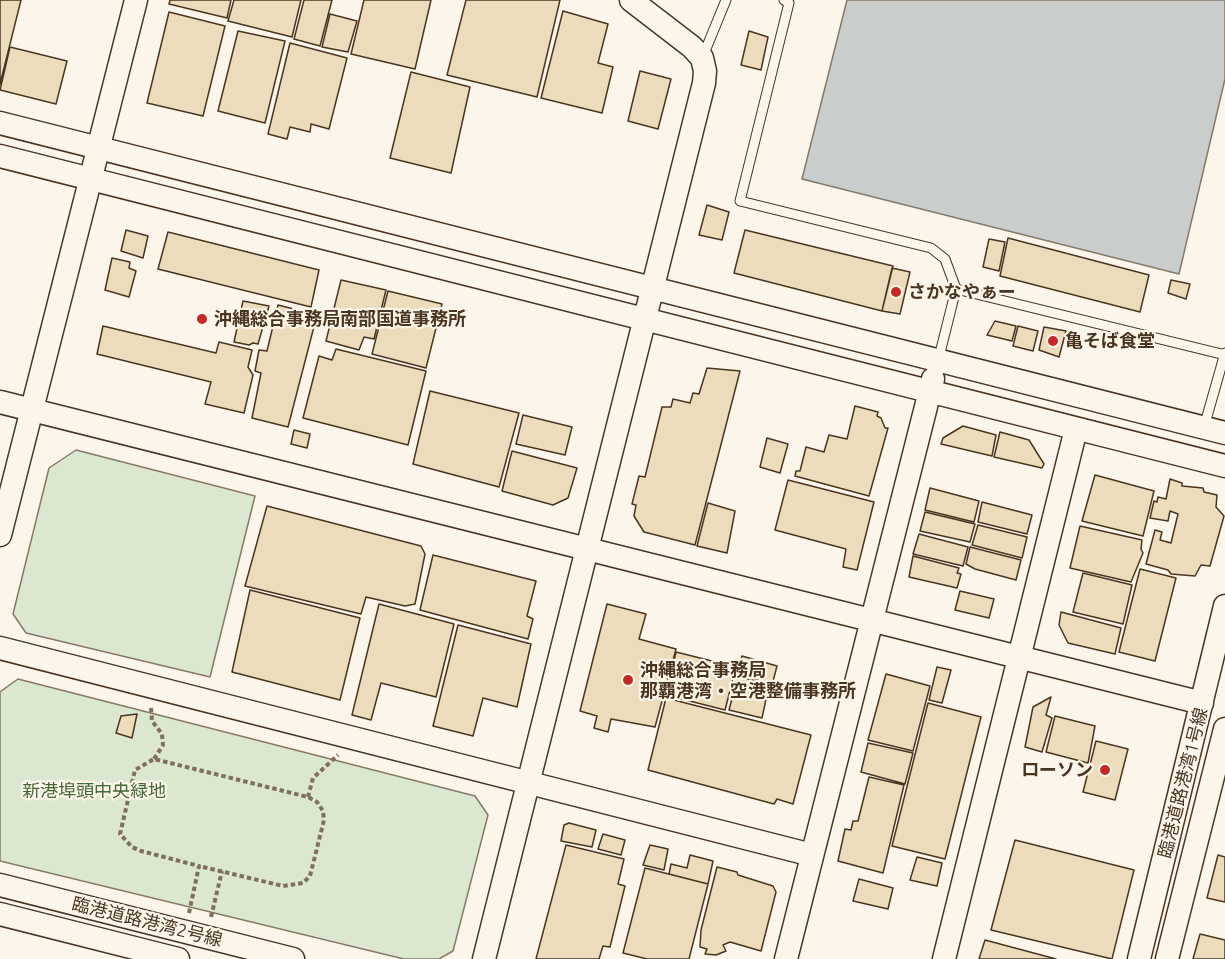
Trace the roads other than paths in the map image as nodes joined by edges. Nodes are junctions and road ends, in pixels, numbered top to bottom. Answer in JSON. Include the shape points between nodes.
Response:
{"nodes":[{"id":1,"x":136,"y":0,"type":"edge"},
{"id":2,"x":631,"y":0,"type":"edge"},
{"id":3,"x":726,"y":0,"type":"edge"},
{"id":4,"x":784,"y":0,"type":"edge"},
{"id":5,"x":702,"y":58,"type":"junction"},
{"id":6,"x":0,"y":123,"type":"edge"},
{"id":7,"x":98,"y":147,"type":"junction"},
{"id":8,"x":0,"y":156,"type":"edge"},
{"id":9,"x":90,"y":179,"type":"junction"},
{"id":10,"x":651,"y":289,"type":"junction"},
{"id":11,"x":956,"y":290,"type":"junction"},
{"id":12,"x":643,"y":320,"type":"junction"},
{"id":13,"x":1225,"y":354,"type":"edge"},
{"id":14,"x":938,"y":361,"type":"junction"},
{"id":15,"x":930,"y":392,"type":"junction"},
{"id":16,"x":0,"y":402,"type":"edge"},
{"id":17,"x":31,"y":410,"type":"junction"},
{"id":18,"x":1076,"y":429,"type":"junction"},
{"id":19,"x":1215,"y":430,"type":"edge"},
{"id":20,"x":1225,"y":466,"type":"edge"},
{"id":21,"x":0,"y":535,"type":"edge"},
{"id":22,"x":586,"y":549,"type":"junction"},
{"id":23,"x":1225,"y":606,"type":"edge"},
{"id":24,"x":871,"y":620,"type":"junction"},
{"id":25,"x":0,"y":648,"type":"edge"},
{"id":26,"x":1020,"y":657,"type":"junction"},
{"id":27,"x":1202,"y":703,"type":"junction"},
{"id":28,"x":1225,"y":729,"type":"edge"},
{"id":29,"x":528,"y":782,"type":"junction"},
{"id":30,"x":812,"y":855,"type":"junction"},
{"id":31,"x":0,"y":885,"type":"edge"},
{"id":32,"x":0,"y":914,"type":"edge"},
{"id":33,"x":178,"y":959,"type":"edge"},
{"id":34,"x":293,"y":959,"type":"edge"},
{"id":35,"x":484,"y":959,"type":"edge"},
{"id":36,"x":786,"y":959,"type":"edge"},
{"id":37,"x":944,"y":959,"type":"edge"},
{"id":38,"x":1139,"y":959,"type":"edge"},
{"id":39,"x":1167,"y":959,"type":"edge"}],
"edges":[{"from":1,"to":7,"type":"street"},
{"from":2,"to":5,"type":"street"},
{"from":3,"to":5,"type":"lane"},
{"from":4,"to":11,"type":"lane","via":[[789,3],[740,201],[931,248],[945,259]]},
{"from":5,"to":10,"type":"street","via":[[704,83]]},
{"from":6,"to":7,"type":"street"},
{"from":7,"to":9,"type":"street"},
{"from":7,"to":10,"type":"street"},
{"from":8,"to":9,"type":"street"},
{"from":9,"to":12,"type":"street"},
{"from":9,"to":17,"type":"street"},
{"from":10,"to":12,"type":"street"},
{"from":10,"to":14,"type":"street"},
{"from":11,"to":13,"type":"lane"},
{"from":11,"to":14,"type":"lane"},
{"from":12,"to":15,"type":"street"},
{"from":12,"to":22,"type":"street"},
{"from":13,"to":19,"type":"lane"},
{"from":14,"to":15,"type":"street"},
{"from":14,"to":19,"type":"street"},
{"from":15,"to":18,"type":"street"},
{"from":15,"to":24,"type":"street"},
{"from":16,"to":17,"type":"street"},
{"from":17,"to":21,"type":"street"},
{"from":17,"to":22,"type":"street"},
{"from":18,"to":20,"type":"street"},
{"from":18,"to":26,"type":"street"},
{"from":22,"to":24,"type":"street"},
{"from":22,"to":29,"type":"street"},
{"from":23,"to":27,"type":"street","name":"臨港道路港湾1号線"},
{"from":24,"to":26,"type":"street"},
{"from":24,"to":30,"type":"street"},
{"from":25,"to":29,"type":"street"},
{"from":26,"to":27,"type":"street"},
{"from":26,"to":37,"type":"street"},
{"from":27,"to":38,"type":"street","name":"臨港道路港湾1号線"},
{"from":28,"to":39,"type":"street","name":"臨港道路港湾1号線"},
{"from":29,"to":30,"type":"street"},
{"from":29,"to":35,"type":"street"},
{"from":30,"to":36,"type":"street"},
{"from":31,"to":34,"type":"street","name":"臨港道路港湾2号線"},
{"from":32,"to":33,"type":"street","name":"臨港道路港湾2号線"}]}
